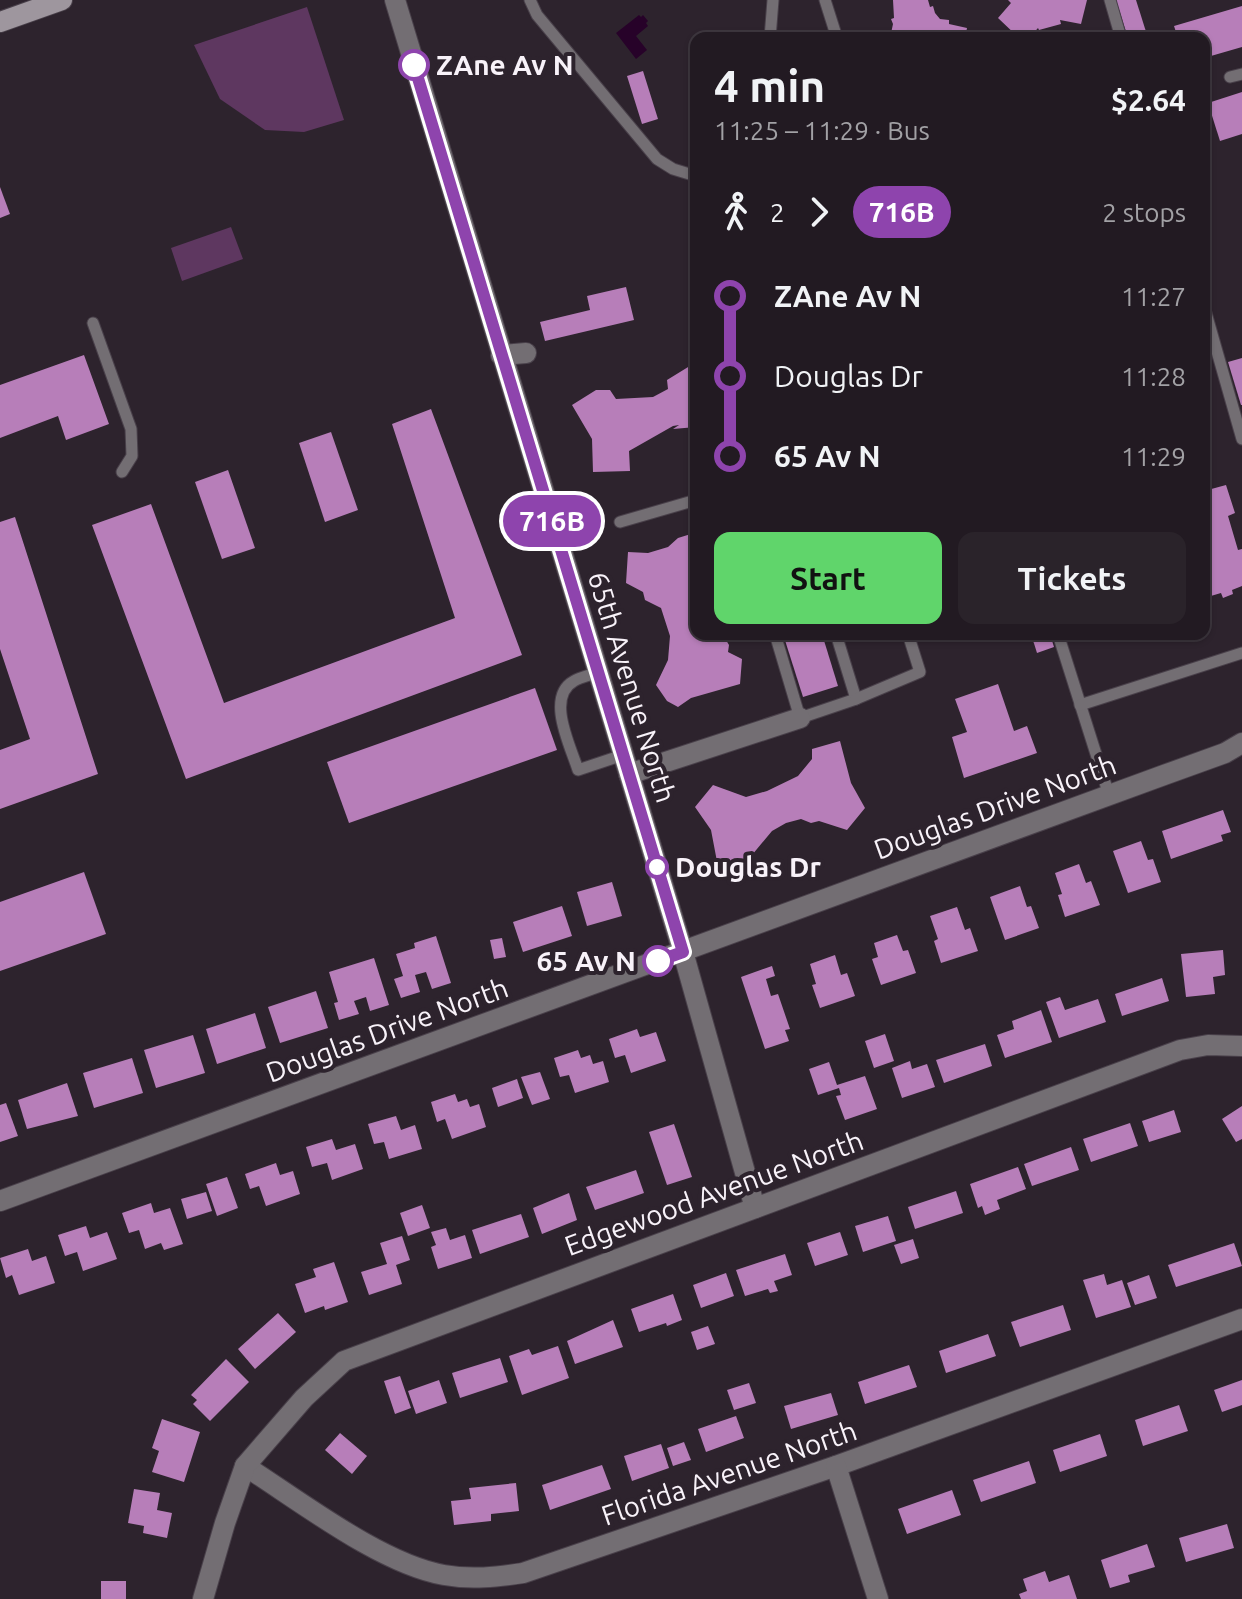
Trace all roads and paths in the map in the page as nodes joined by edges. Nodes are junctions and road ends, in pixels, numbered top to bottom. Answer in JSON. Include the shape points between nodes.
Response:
{"nodes":[{"id":1,"x":62,"y":0,"type":"edge"},
{"id":2,"x":395,"y":0,"type":"edge"},
{"id":3,"x":530,"y":0,"type":"edge"},
{"id":4,"x":773,"y":0,"type":"edge"},
{"id":5,"x":825,"y":0,"type":"edge"},
{"id":6,"x":1110,"y":0,"type":"edge"},
{"id":7,"x":0,"y":22,"type":"edge"},
{"id":8,"x":770,"y":32,"type":"edge"},
{"id":9,"x":835,"y":32,"type":"edge"},
{"id":10,"x":1119,"y":32,"type":"edge"},
{"id":11,"x":1242,"y":74,"type":"edge"},
{"id":12,"x":1230,"y":77,"type":"dead end"},
{"id":13,"x":690,"y":174,"type":"edge"},
{"id":14,"x":93,"y":323,"type":"dead end"},
{"id":15,"x":1210,"y":327,"type":"edge"},
{"id":16,"x":526,"y":353,"type":"dead end"},
{"id":17,"x":501,"y":355,"type":"junction"},
{"id":18,"x":1242,"y":439,"type":"edge"},
{"id":19,"x":122,"y":472,"type":"dead end"},
{"id":20,"x":690,"y":502,"type":"edge"},
{"id":21,"x":620,"y":522,"type":"dead end"},
{"id":22,"x":777,"y":640,"type":"edge"},
{"id":23,"x":838,"y":640,"type":"edge"},
{"id":24,"x":910,"y":640,"type":"edge"},
{"id":25,"x":1060,"y":640,"type":"edge"},
{"id":26,"x":1242,"y":653,"type":"edge"},
{"id":27,"x":598,"y":672,"type":"junction"},
{"id":28,"x":856,"y":699,"type":"junction"},
{"id":29,"x":1080,"y":705,"type":"junction"},
{"id":30,"x":800,"y":718,"type":"junction"},
{"id":31,"x":1242,"y":743,"type":"edge"},
{"id":32,"x":626,"y":765,"type":"junction"},
{"id":33,"x":1109,"y":795,"type":"junction"},
{"id":34,"x":683,"y":952,"type":"junction"},
{"id":35,"x":1242,"y":1046,"type":"edge"},
{"id":36,"x":0,"y":1201,"type":"edge"},
{"id":37,"x":755,"y":1208,"type":"junction"},
{"id":38,"x":1242,"y":1319,"type":"edge"},
{"id":39,"x":245,"y":1466,"type":"junction"},
{"id":40,"x":836,"y":1466,"type":"junction"},
{"id":41,"x":203,"y":1599,"type":"edge"},
{"id":42,"x":878,"y":1599,"type":"edge"}],
"edges":[{"from":1,"to":7,"type":"street"},
{"from":2,"to":17,"type":"street","name":"65th Avenue North"},
{"from":3,"to":13,"type":"lane","via":[[657,159]]},
{"from":4,"to":8,"type":"lane"},
{"from":5,"to":9,"type":"lane"},
{"from":6,"to":10,"type":"lane"},
{"from":11,"to":12,"type":"lane"},
{"from":14,"to":19,"type":"lane","via":[[131,429],[132,456]]},
{"from":15,"to":18,"type":"lane"},
{"from":16,"to":17,"type":"street"},
{"from":17,"to":27,"type":"street","name":"65th Avenue North"},
{"from":20,"to":21,"type":"lane"},
{"from":22,"to":30,"type":"lane"},
{"from":23,"to":28,"type":"lane"},
{"from":24,"to":28,"type":"lane","via":[[920,672]]},
{"from":25,"to":29,"type":"lane"},
{"from":26,"to":29,"type":"lane"},
{"from":27,"to":32,"type":"street","name":"65th Avenue North"},
{"from":27,"to":32,"type":"lane","via":[[572,681],[560,700],[560,713],[578,770]]},
{"from":28,"to":30,"type":"lane"},
{"from":29,"to":33,"type":"lane"},
{"from":30,"to":32,"type":"street"},
{"from":31,"to":33,"type":"street","name":"Douglas Drive North"},
{"from":32,"to":34,"type":"street","name":"65th Avenue North"},
{"from":33,"to":34,"type":"street","name":"Douglas Drive North"},
{"from":34,"to":36,"type":"street","name":"Douglas Drive North"},
{"from":34,"to":37,"type":"street","name":"65th Avenue North"},
{"from":35,"to":37,"type":"street","name":"Edgewood Avenue North","via":[[1180,1050]]},
{"from":37,"to":39,"type":"street","name":"Edgewood Avenue North","via":[[344,1361]]},
{"from":38,"to":40,"type":"street","name":"Florida Avenue North"},
{"from":39,"to":40,"type":"street","name":"Florida Avenue North","via":[[407,1565],[484,1578],[562,1562]]},
{"from":39,"to":41,"type":"street"},
{"from":40,"to":42,"type":"street"}]}
